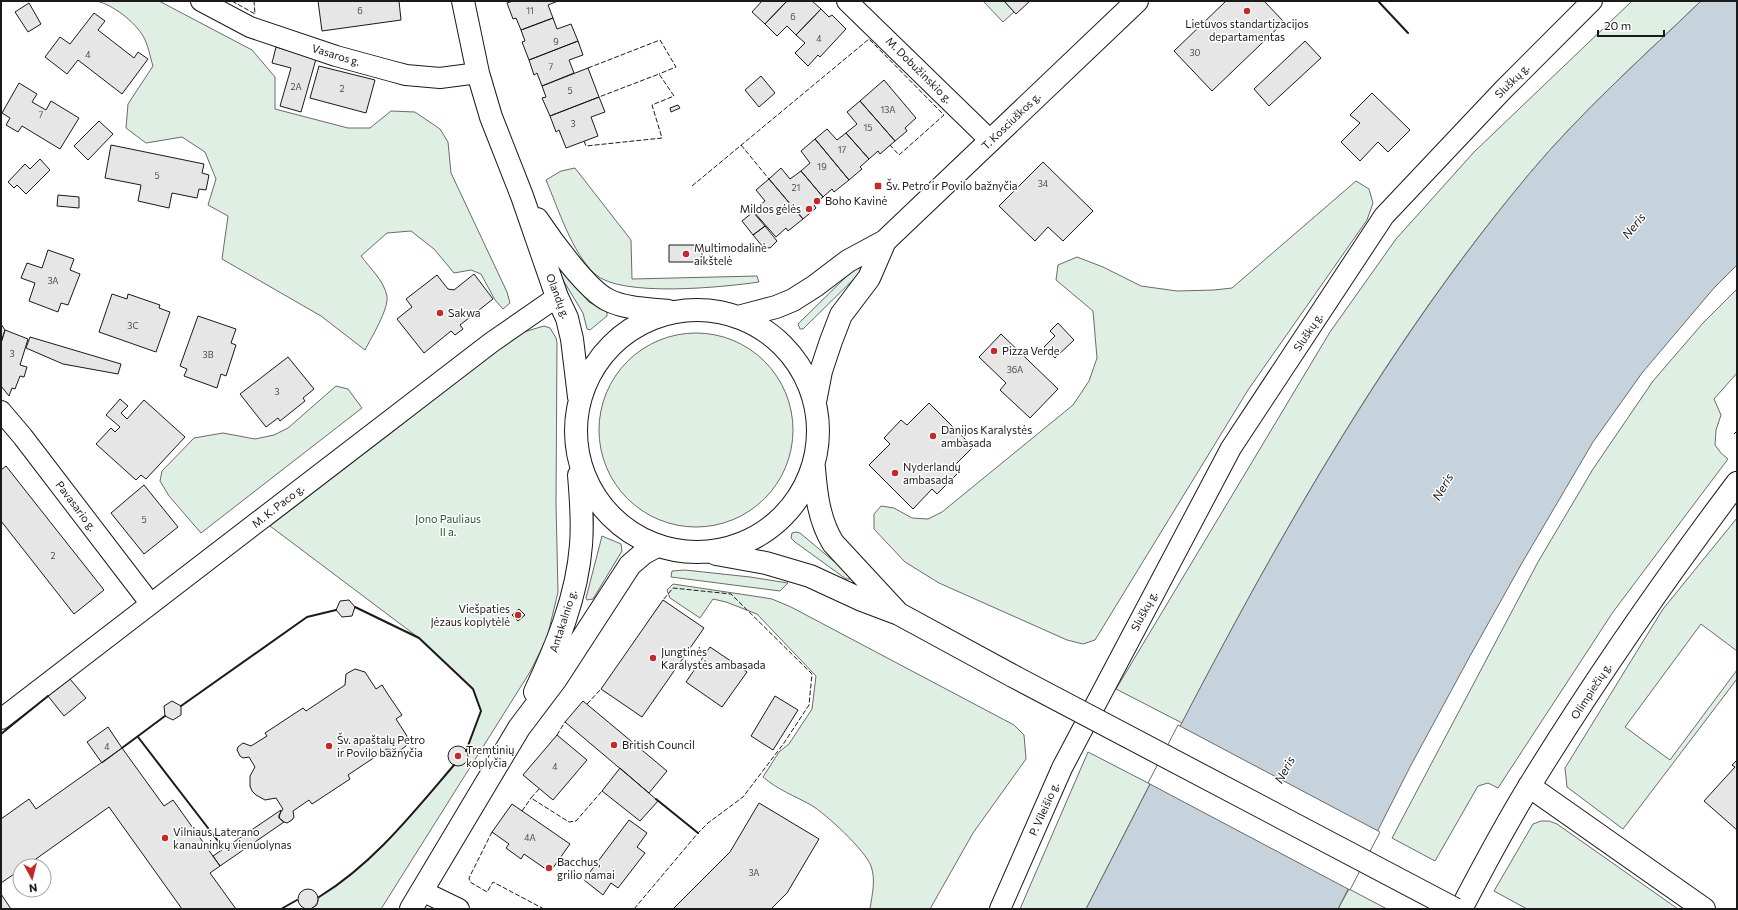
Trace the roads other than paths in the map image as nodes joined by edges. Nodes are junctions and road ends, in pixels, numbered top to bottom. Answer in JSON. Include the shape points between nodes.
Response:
{"nodes":[{"id":1,"x":201,"y":1,"type":"edge"},
{"id":2,"x":463,"y":1,"type":"edge"},
{"id":3,"x":847,"y":1,"type":"edge"},
{"id":4,"x":1137,"y":1,"type":"edge"},
{"id":5,"x":1592,"y":1,"type":"edge"},
{"id":6,"x":478,"y":73,"type":"junction"},
{"id":7,"x":991,"y":140,"type":"junction"},
{"id":8,"x":522,"y":196,"type":"junction"},
{"id":9,"x":886,"y":241,"type":"junction"},
{"id":10,"x":557,"y":298,"type":"junction"},
{"id":11,"x":673,"y":312,"type":"junction"},
{"id":12,"x":738,"y":317,"type":"junction"},
{"id":13,"x":580,"y":400,"type":"junction"},
{"id":14,"x":815,"y":402,"type":"junction"},
{"id":15,"x":1,"y":411,"type":"edge"},
{"id":16,"x":578,"y":460,"type":"junction"},
{"id":17,"x":814,"y":465,"type":"junction"},
{"id":18,"x":1737,"y":483,"type":"edge"},
{"id":19,"x":657,"y":546,"type":"junction"},
{"id":20,"x":707,"y":553,"type":"junction"},
{"id":21,"x":150,"y":603,"type":"junction"},
{"id":22,"x":899,"y":614,"type":"junction"},
{"id":23,"x":1091,"y":711,"type":"joint"},
{"id":24,"x":1,"y":719,"type":"edge"},
{"id":25,"x":519,"y":728,"type":"junction"},
{"id":26,"x":1529,"y":786,"type":"junction"},
{"id":27,"x":416,"y":900,"type":"edge"},
{"id":28,"x":459,"y":909,"type":"edge"},
{"id":29,"x":1000,"y":909,"type":"edge"},
{"id":30,"x":1455,"y":909,"type":"edge"},
{"id":31,"x":1461,"y":909,"type":"edge"},
{"id":32,"x":1704,"y":909,"type":"edge"}],
"edges":[{"from":1,"to":6,"type":"street","name":"Vasaros g.","via":[[257,29],[336,56],[406,75],[440,78]]},
{"from":2,"to":6,"type":"main road","name":"Olandų g."},
{"from":3,"to":7,"type":"street","name":"M. Dobužinskio g."},
{"from":4,"to":7,"type":"main road","name":"T. Kosciuškos g."},
{"from":5,"to":23,"type":"street","name":"Sluškų g.","via":[[1503,90],[1384,216],[1232,448]]},
{"from":6,"to":8,"type":"main road","name":"Olandų g.","via":[[491,118]]},
{"from":7,"to":9,"type":"main road","name":"T. Kosciuškos g."},
{"from":8,"to":10,"type":"main road","name":"Olandų g."},
{"from":8,"to":11,"type":"main road","name":"Olandų g.","via":[[549,236],[593,290],[607,300],[622,305]]},
{"from":9,"to":12,"type":"main road","name":"T. Kosciuškos g.","via":[[848,261],[793,300]]},
{"from":9,"to":14,"type":"main road","name":"T. Kosciuškos g.","via":[[868,278],[841,315],[830,341]]},
{"from":10,"to":13,"type":"main road","name":"Olandų g.","via":[[567,318],[572,339]]},
{"from":10,"to":21,"type":"street","name":"M. K. Paco g.","via":[[492,342]]},
{"from":11,"to":12,"type":"main road","via":[[717,311]]},
{"from":11,"to":13,"type":"main road","via":[[652,318],[617,339],[591,370]]},
{"from":12,"to":14,"type":"main road","via":[[760,327],[779,341],[807,380]]},
{"from":13,"to":16,"type":"main road","via":[[576,412],[575,436]]},
{"from":14,"to":17,"type":"main road","via":[[818,425]]},
{"from":15,"to":21,"type":"street","name":"Pavasario g."},
{"from":16,"to":19,"type":"main road","via":[[585,481],[596,500],[610,516],[626,530]]},
{"from":16,"to":25,"type":"main road","name":"Antakalnio g.","via":[[581,545],[572,600]]},
{"from":17,"to":20,"type":"main road","via":[[803,490],[789,510],[772,526],[752,540]]},
{"from":17,"to":22,"type":"main road","via":[[817,496],[826,532],[832,543]]},
{"from":18,"to":26,"type":"main road","name":"Olimpiečių g.","via":[[1694,539],[1606,667]]},
{"from":19,"to":20,"type":"main road","via":[[678,552]]},
{"from":19,"to":25,"type":"main road","name":"Antakalnio g.","via":[[630,565],[556,679]]},
{"from":20,"to":22,"type":"main road","via":[[787,568]]},
{"from":21,"to":24,"type":"street","name":"M. K. Paco g."},
{"from":22,"to":30,"type":"main road","bridge":true},
{"from":23,"to":29,"type":"street","name":"P. Vileišio g.","via":[[1062,768]]},
{"from":25,"to":27,"type":"main road","name":"Antakalnio g."},
{"from":26,"to":31,"type":"main road","name":"Olimpiečių g."},
{"from":26,"to":32,"type":"main road"},
{"from":27,"to":28,"type":"street"}]}
